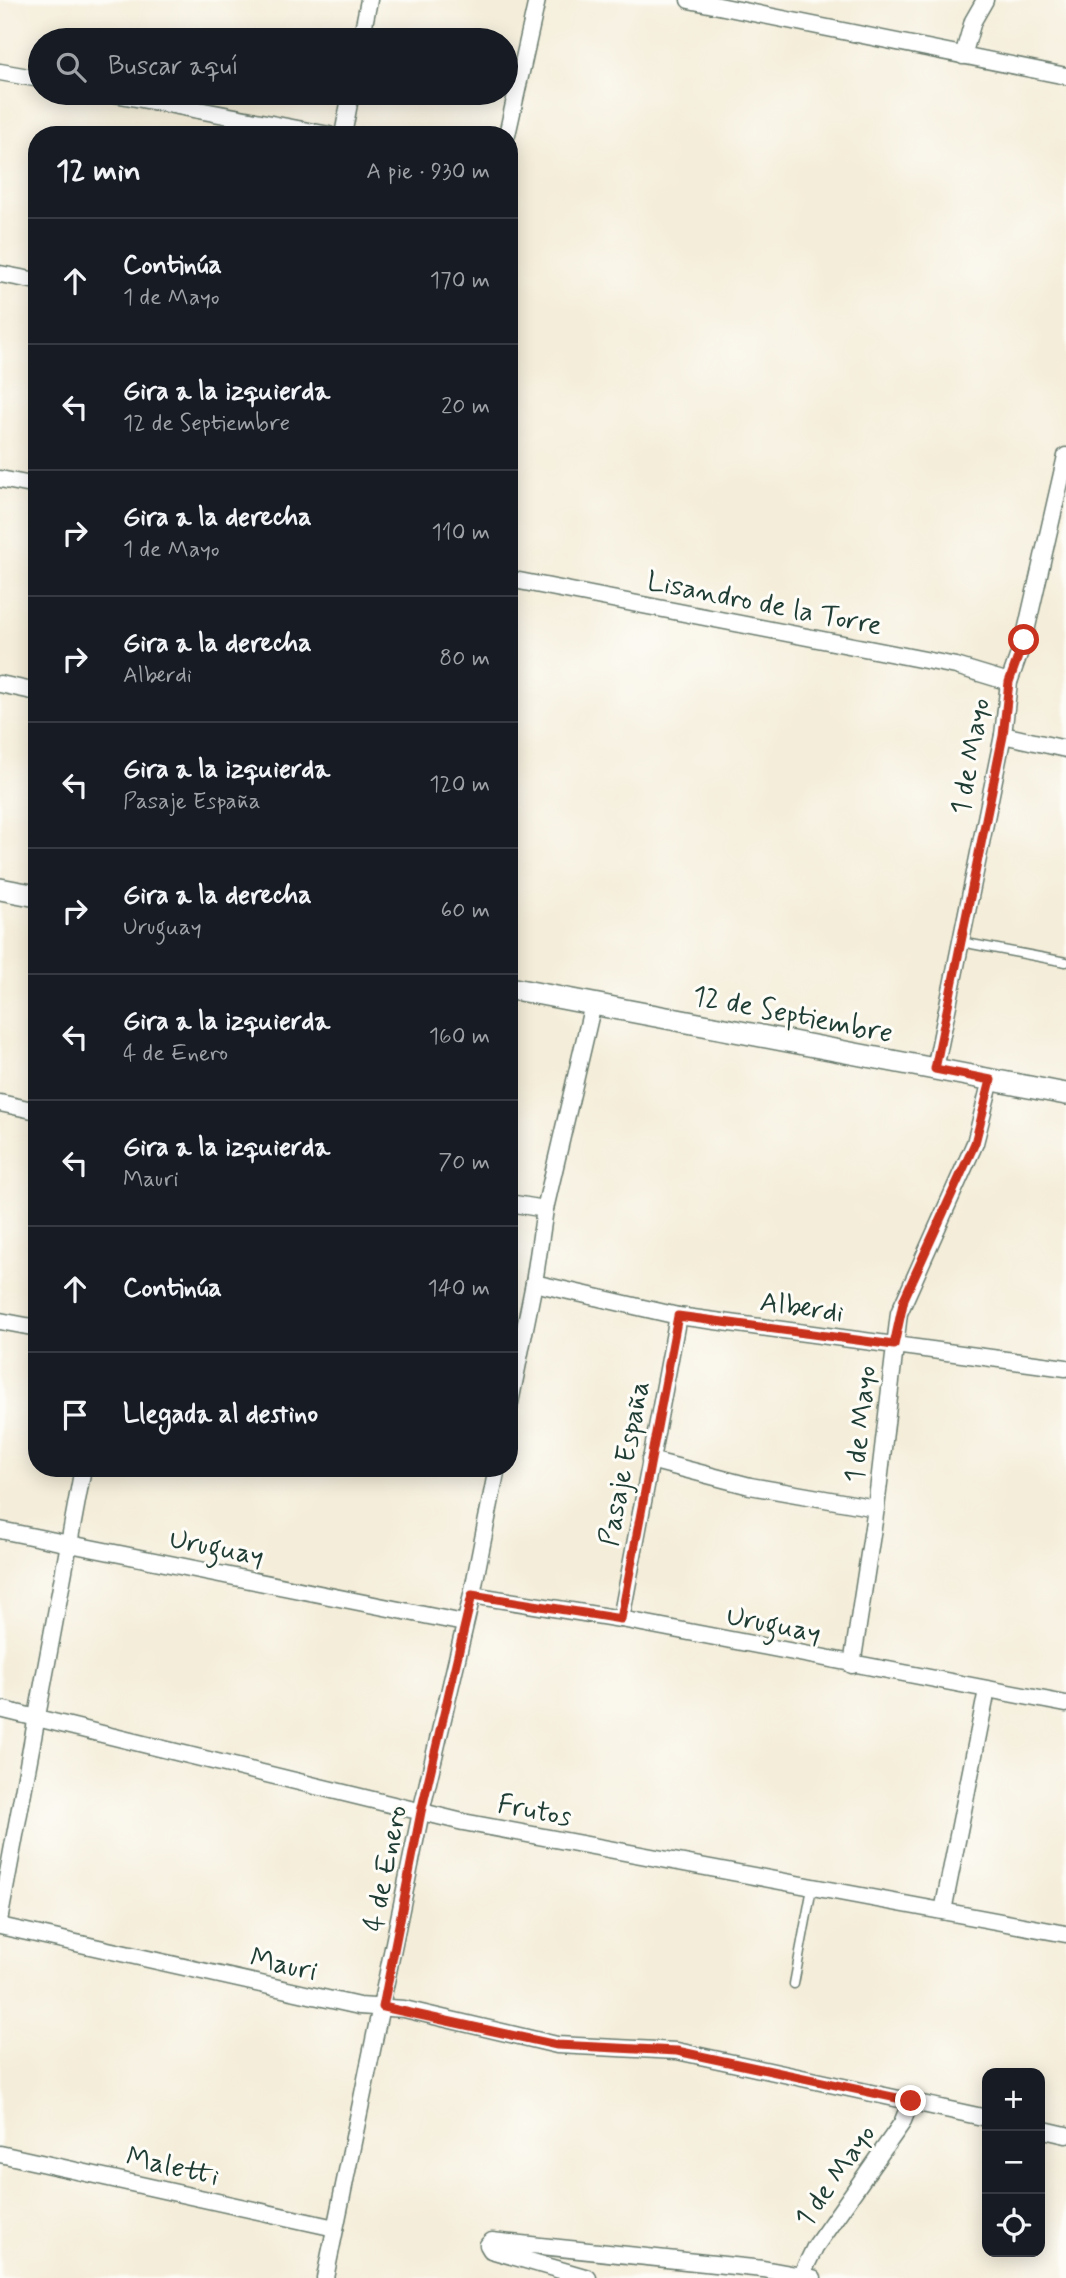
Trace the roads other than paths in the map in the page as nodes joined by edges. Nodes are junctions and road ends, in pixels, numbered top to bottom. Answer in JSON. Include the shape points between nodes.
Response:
{"nodes":[{"id":1,"x":369,"y":0,"type":"edge"},
{"id":2,"x":537,"y":0,"type":"edge"},
{"id":3,"x":985,"y":0,"type":"edge"},
{"id":4,"x":696,"y":1,"type":"edge"},
{"id":5,"x":363,"y":28,"type":"edge"},
{"id":6,"x":963,"y":56,"type":"junction"},
{"id":7,"x":0,"y":72,"type":"edge"},
{"id":8,"x":1066,"y":76,"type":"edge"},
{"id":9,"x":28,"y":77,"type":"edge"},
{"id":10,"x":518,"y":86,"type":"edge"},
{"id":11,"x":173,"y":105,"type":"edge"},
{"id":12,"x":349,"y":105,"type":"edge"},
{"id":13,"x":514,"y":105,"type":"edge"},
{"id":14,"x":282,"y":126,"type":"edge"},
{"id":15,"x":345,"y":126,"type":"edge"},
{"id":16,"x":509,"y":126,"type":"edge"},
{"id":17,"x":0,"y":274,"type":"edge"},
{"id":18,"x":28,"y":279,"type":"edge"},
{"id":19,"x":1066,"y":456,"type":"edge"},
{"id":20,"x":0,"y":479,"type":"edge"},
{"id":21,"x":28,"y":484,"type":"edge"},
{"id":22,"x":518,"y":581,"type":"edge"},
{"id":23,"x":1009,"y":682,"type":"junction"},
{"id":24,"x":0,"y":684,"type":"edge"},
{"id":25,"x":28,"y":690,"type":"edge"},
{"id":26,"x":1003,"y":736,"type":"junction"},
{"id":27,"x":1066,"y":749,"type":"edge"},
{"id":28,"x":0,"y":889,"type":"edge"},
{"id":29,"x":28,"y":894,"type":"edge"},
{"id":30,"x":961,"y":942,"type":"junction"},
{"id":31,"x":1066,"y":962,"type":"edge"},
{"id":32,"x":518,"y":990,"type":"edge"},
{"id":33,"x":593,"y":1004,"type":"junction"},
{"id":34,"x":935,"y":1069,"type":"junction"},
{"id":35,"x":991,"y":1080,"type":"junction"},
{"id":36,"x":1066,"y":1094,"type":"edge"},
{"id":37,"x":0,"y":1103,"type":"edge"},
{"id":38,"x":28,"y":1109,"type":"edge"},
{"id":39,"x":518,"y":1204,"type":"edge"},
{"id":40,"x":545,"y":1209,"type":"junction"},
{"id":41,"x":534,"y":1283,"type":"junction"},
{"id":42,"x":678,"y":1316,"type":"junction"},
{"id":43,"x":0,"y":1321,"type":"edge"},
{"id":44,"x":28,"y":1326,"type":"edge"},
{"id":45,"x":894,"y":1345,"type":"junction"},
{"id":46,"x":518,"y":1363,"type":"edge"},
{"id":47,"x":1066,"y":1368,"type":"edge"},
{"id":48,"x":650,"y":1460,"type":"junction"},
{"id":49,"x":80,"y":1477,"type":"edge"},
{"id":50,"x":495,"y":1477,"type":"edge"},
{"id":51,"x":876,"y":1508,"type":"junction"},
{"id":52,"x":0,"y":1531,"type":"edge"},
{"id":53,"x":68,"y":1543,"type":"junction"},
{"id":54,"x":472,"y":1595,"type":"junction"},
{"id":55,"x":621,"y":1619,"type":"junction"},
{"id":56,"x":464,"y":1623,"type":"junction"},
{"id":57,"x":852,"y":1665,"type":"junction"},
{"id":58,"x":987,"y":1690,"type":"junction"},
{"id":59,"x":1066,"y":1704,"type":"edge"},
{"id":60,"x":0,"y":1709,"type":"edge"},
{"id":61,"x":37,"y":1717,"type":"junction"},
{"id":62,"x":421,"y":1812,"type":"junction"},
{"id":63,"x":811,"y":1888,"type":"junction"},
{"id":64,"x":943,"y":1912,"type":"junction"},
{"id":65,"x":0,"y":1916,"type":"edge"},
{"id":66,"x":0,"y":1926,"type":"edge"},
{"id":67,"x":1066,"y":1934,"type":"edge"},
{"id":68,"x":794,"y":1984,"type":"dead end"},
{"id":69,"x":383,"y":2007,"type":"junction"},
{"id":70,"x":911,"y":2101,"type":"junction"},
{"id":71,"x":982,"y":2117,"type":"edge"},
{"id":72,"x":1045,"y":2130,"type":"edge"},
{"id":73,"x":1066,"y":2135,"type":"edge"},
{"id":74,"x":0,"y":2154,"type":"edge"},
{"id":75,"x":335,"y":2228,"type":"junction"},
{"id":76,"x":805,"y":2277,"type":"edge"},
{"id":77,"x":325,"y":2278,"type":"edge"},
{"id":78,"x":588,"y":2278,"type":"edge"}],
"edges":[{"from":1,"to":5,"type":"street"},
{"from":2,"to":10,"type":"street"},
{"from":3,"to":6,"type":"street"},
{"from":4,"to":6,"type":"street"},
{"from":6,"to":8,"type":"street"},
{"from":7,"to":9,"type":"street"},
{"from":11,"to":14,"type":"street"},
{"from":12,"to":15,"type":"street"},
{"from":13,"to":16,"type":"street"},
{"from":17,"to":18,"type":"street"},
{"from":19,"to":23,"type":"street","name":"1 de Mayo","via":[[1024,640]]},
{"from":20,"to":21,"type":"street"},
{"from":22,"to":23,"type":"street","name":"Lisandro de la Torre","via":[[956,666]]},
{"from":23,"to":26,"type":"street","name":"1 de Mayo"},
{"from":24,"to":25,"type":"street"},
{"from":26,"to":27,"type":"street"},
{"from":26,"to":30,"type":"street","name":"1 de Mayo"},
{"from":28,"to":29,"type":"street"},
{"from":30,"to":31,"type":"lane"},
{"from":30,"to":34,"type":"street","name":"1 de Mayo"},
{"from":32,"to":33,"type":"street","name":"12 de Septiembre"},
{"from":33,"to":34,"type":"street","name":"12 de Septiembre"},
{"from":33,"to":40,"type":"street"},
{"from":34,"to":35,"type":"street","name":"12 de Septiembre"},
{"from":35,"to":36,"type":"street","name":"12 de Septiembre"},
{"from":35,"to":45,"type":"street","name":"1 de Mayo","via":[[975,1143],[904,1299]]},
{"from":37,"to":38,"type":"street"},
{"from":39,"to":40,"type":"street"},
{"from":40,"to":41,"type":"street"},
{"from":41,"to":42,"type":"street","name":"Alberdi"},
{"from":41,"to":46,"type":"street"},
{"from":42,"to":45,"type":"street","name":"Alberdi"},
{"from":42,"to":48,"type":"street","name":"Pasaje España"},
{"from":43,"to":44,"type":"street"},
{"from":45,"to":47,"type":"street","name":"Alberdi"},
{"from":45,"to":51,"type":"street","name":"1 de Mayo"},
{"from":48,"to":51,"type":"street","via":[[750,1486]]},
{"from":48,"to":55,"type":"street","name":"Pasaje España"},
{"from":49,"to":53,"type":"street"},
{"from":50,"to":54,"type":"street","name":"4 de Enero"},
{"from":51,"to":57,"type":"street","name":"1 de Mayo"},
{"from":52,"to":53,"type":"street","name":"Uruguay"},
{"from":53,"to":56,"type":"street","name":"Uruguay"},
{"from":53,"to":61,"type":"street"},
{"from":54,"to":55,"type":"street","name":"Uruguay"},
{"from":54,"to":56,"type":"street","name":"4 de Enero"},
{"from":55,"to":57,"type":"street","name":"Uruguay"},
{"from":56,"to":62,"type":"street","name":"4 de Enero"},
{"from":57,"to":58,"type":"street","name":"Uruguay"},
{"from":58,"to":59,"type":"street","name":"Uruguay"},
{"from":58,"to":64,"type":"street"},
{"from":60,"to":61,"type":"street","name":"Frutos"},
{"from":61,"to":62,"type":"street","name":"Frutos"},
{"from":61,"to":65,"type":"street"},
{"from":62,"to":63,"type":"street","name":"Frutos"},
{"from":62,"to":69,"type":"street","name":"4 de Enero"},
{"from":63,"to":64,"type":"street","name":"Frutos"},
{"from":63,"to":68,"type":"lane"},
{"from":64,"to":67,"type":"street","name":"Frutos"},
{"from":66,"to":69,"type":"street","name":"Mauri","via":[[359,2006]]},
{"from":69,"to":70,"type":"street","name":"Mauri","via":[[557,2045],[677,2051]]},
{"from":69,"to":75,"type":"street","name":"4 de Enero"},
{"from":70,"to":71,"type":"street","name":"Mauri"},
{"from":70,"to":76,"type":"street","name":"1 de Mayo","via":[[902,2123],[815,2247]]},
{"from":72,"to":73,"type":"street"},
{"from":74,"to":75,"type":"street","name":"Maletti"},
{"from":75,"to":77,"type":"street","name":"4 de Enero"},
{"from":76,"to":78,"type":"street","via":[[492,2241],[488,2245],[491,2250]]}]}
